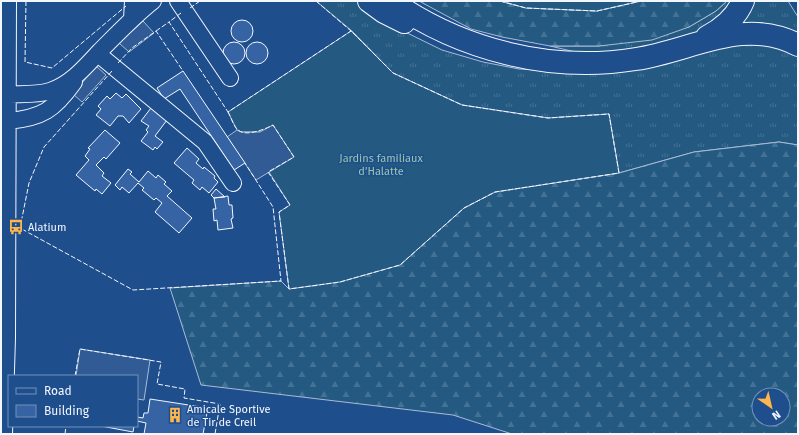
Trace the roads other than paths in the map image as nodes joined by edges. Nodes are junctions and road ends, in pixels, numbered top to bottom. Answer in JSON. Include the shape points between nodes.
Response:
{"nodes":[{"id":1,"x":8,"y":1,"type":"edge"},
{"id":2,"x":133,"y":1,"type":"edge"},
{"id":3,"x":154,"y":1,"type":"edge"},
{"id":4,"x":178,"y":1,"type":"edge"},
{"id":5,"x":369,"y":1,"type":"edge"},
{"id":6,"x":391,"y":1,"type":"edge"},
{"id":7,"x":744,"y":1,"type":"edge"},
{"id":8,"x":132,"y":19,"type":"junction"},
{"id":9,"x":459,"y":37,"type":"junction"},
{"id":10,"x":696,"y":43,"type":"junction"},
{"id":11,"x":798,"y":45,"type":"edge"},
{"id":12,"x":98,"y":54,"type":"junction"},
{"id":13,"x":86,"y":66,"type":"junction"},
{"id":14,"x":230,"y":78,"type":"dead end"},
{"id":15,"x":4,"y":95,"type":"edge"},
{"id":16,"x":8,"y":121,"type":"junction"},
{"id":17,"x":233,"y":183,"type":"dead end"},
{"id":18,"x":4,"y":338,"type":"edge"},
{"id":19,"x":4,"y":434,"type":"edge"}],
"edges":[{"from":1,"to":15,"type":"street"},
{"from":2,"to":8,"type":"street"},
{"from":3,"to":8,"type":"street"},
{"from":4,"to":14,"type":"street"},
{"from":5,"to":9,"type":"highway","via":[[404,22]]},
{"from":6,"to":9,"type":"highway","via":[[427,24]]},
{"from":7,"to":10,"type":"highway","via":[[728,23]]},
{"from":8,"to":12,"type":"street"},
{"from":9,"to":10,"type":"highway","via":[[487,48],[520,56],[582,63],[660,55]]},
{"from":10,"to":11,"type":"highway","via":[[748,33],[776,37]]},
{"from":12,"to":13,"type":"street"},
{"from":12,"to":17,"type":"street","via":[[205,142]]},
{"from":13,"to":15,"type":"street","via":[[70,80],[51,90],[36,94]]},
{"from":13,"to":16,"type":"street","via":[[62,99],[50,110],[33,117]]},
{"from":15,"to":16,"type":"street"},
{"from":16,"to":18,"type":"street"},
{"from":18,"to":19,"type":"street"}]}
